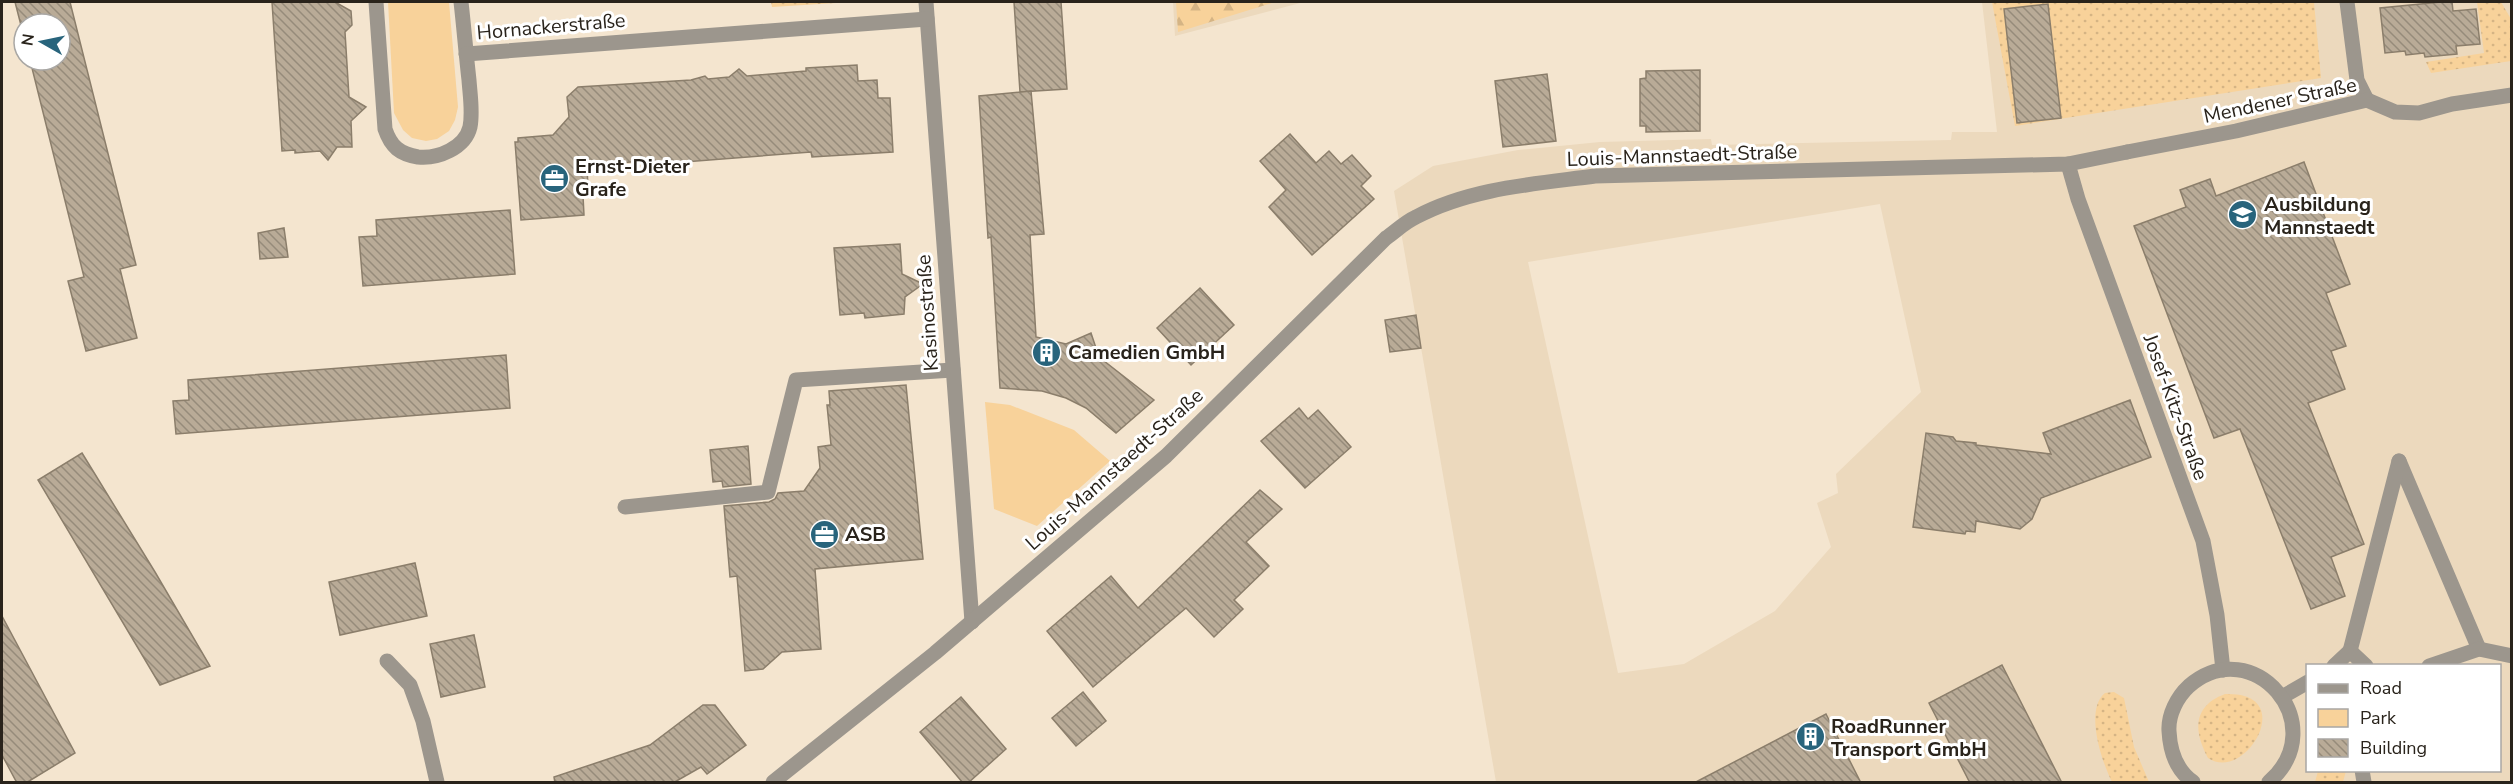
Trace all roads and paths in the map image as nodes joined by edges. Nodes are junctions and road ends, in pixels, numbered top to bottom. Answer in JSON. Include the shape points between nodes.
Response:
{"nodes":[{"id":1,"x":376,"y":2,"type":"edge"},
{"id":2,"x":461,"y":2,"type":"edge"},
{"id":3,"x":926,"y":2,"type":"edge"},
{"id":4,"x":2347,"y":2,"type":"edge"},
{"id":5,"x":927,"y":19,"type":"junction"},
{"id":6,"x":466,"y":54,"type":"junction"},
{"id":7,"x":2511,"y":95,"type":"edge"},
{"id":8,"x":2367,"y":100,"type":"junction"},
{"id":9,"x":2127,"y":152,"type":"joint"},
{"id":10,"x":2068,"y":164,"type":"junction"},
{"id":11,"x":952,"y":370,"type":"junction"},
{"id":12,"x":625,"y":507,"type":"dead end"},
{"id":13,"x":972,"y":622,"type":"junction"},
{"id":14,"x":2478,"y":648,"type":"junction"},
{"id":15,"x":2350,"y":651,"type":"junction"},
{"id":16,"x":2511,"y":656,"type":"edge"},
{"id":17,"x":387,"y":661,"type":"dead end"},
{"id":18,"x":2336,"y":664,"type":"edge"},
{"id":19,"x":2364,"y":664,"type":"edge"},
{"id":20,"x":2434,"y":664,"type":"edge"},
{"id":21,"x":2223,"y":670,"type":"junction"},
{"id":22,"x":2306,"y":682,"type":"edge"},
{"id":23,"x":2283,"y":697,"type":"junction"},
{"id":24,"x":437,"y":783,"type":"edge"},
{"id":25,"x":773,"y":783,"type":"edge"},
{"id":26,"x":2193,"y":783,"type":"edge"},
{"id":27,"x":2269,"y":783,"type":"edge"}],
"edges":[{"from":1,"to":6,"type":"street","via":[[385,129],[394,148],[404,154],[442,155],[459,145],[470,129]]},
{"from":2,"to":6,"type":"street"},
{"from":3,"to":5,"type":"street","name":"Kasinostraße"},
{"from":4,"to":8,"type":"street","via":[[2357,80]]},
{"from":5,"to":6,"type":"street","name":"Hornackerstraße"},
{"from":5,"to":11,"type":"street","name":"Kasinostraße"},
{"from":7,"to":8,"type":"street","name":"Mendener Straße","via":[[2419,112],[2395,112]]},
{"from":8,"to":9,"type":"street","name":"Mendener Straße"},
{"from":9,"to":10,"type":"street","name":"Louis-Mannstaedt-Straße"},
{"from":10,"to":13,"type":"street","name":"Louis-Mannstaedt-Straße","via":[[1594,176],[1454,200],[1415,217],[1386,238],[1166,456]]},
{"from":10,"to":21,"type":"street","name":"Josef-Kitz-Straße","via":[[2203,541]]},
{"from":11,"to":12,"type":"street","via":[[796,380],[768,492]]},
{"from":11,"to":13,"type":"street","name":"Kasinostraße"},
{"from":13,"to":25,"type":"street","name":"Louis-Mannstaedt-Straße"},
{"from":14,"to":15,"type":"street","via":[[2399,461]]},
{"from":14,"to":16,"type":"street"},
{"from":14,"to":20,"type":"street"},
{"from":15,"to":18,"type":"street"},
{"from":15,"to":19,"type":"street"},
{"from":17,"to":24,"type":"street","via":[[410,685]]},
{"from":21,"to":23,"type":"street","via":[[2257,676]]},
{"from":21,"to":26,"type":"street","via":[[2196,681],[2174,707],[2169,745],[2176,763]]},
{"from":22,"to":23,"type":"street"},
{"from":23,"to":27,"type":"street","via":[[2294,736],[2289,756]]}]}
